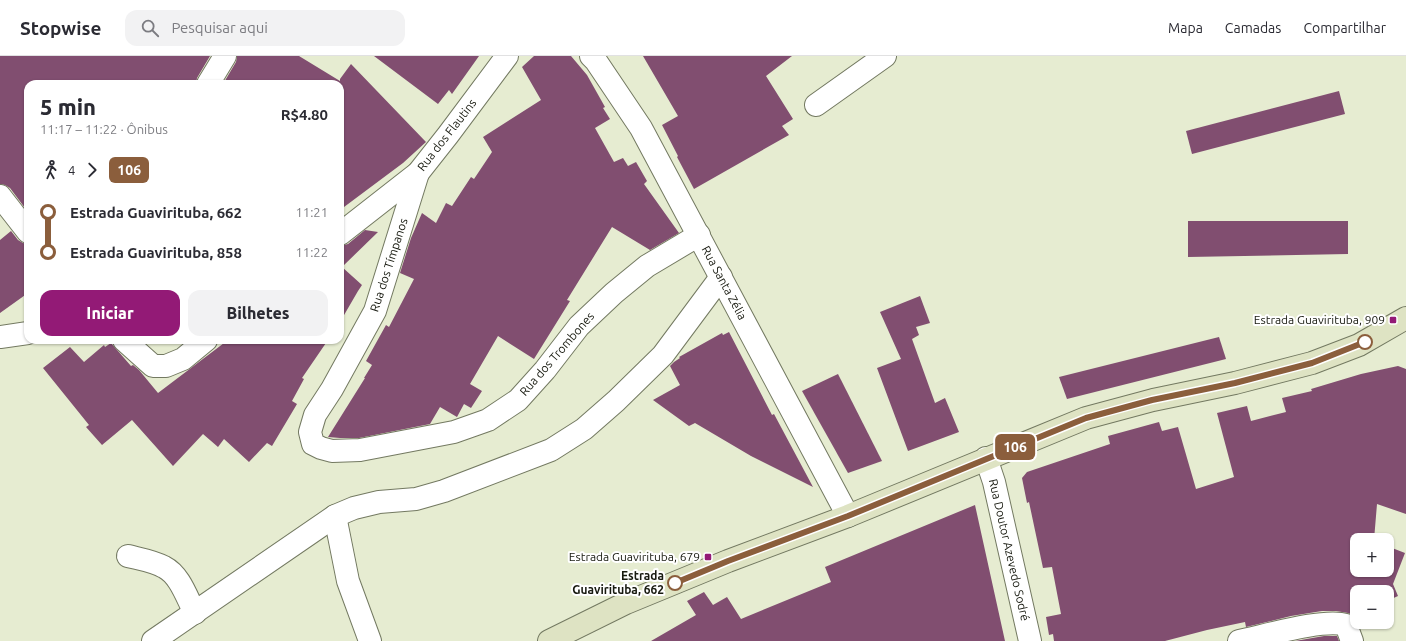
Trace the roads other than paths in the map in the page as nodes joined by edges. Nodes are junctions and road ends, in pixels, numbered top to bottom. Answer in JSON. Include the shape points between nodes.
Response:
{"nodes":[{"id":1,"x":225,"y":56,"type":"edge"},
{"id":2,"x":506,"y":56,"type":"edge"},
{"id":3,"x":591,"y":56,"type":"edge"},
{"id":4,"x":885,"y":56,"type":"edge"},
{"id":5,"x":210,"y":80,"type":"edge"},
{"id":6,"x":816,"y":105,"type":"dead end"},
{"id":7,"x":418,"y":173,"type":"junction"},
{"id":8,"x":0,"y":196,"type":"edge"},
{"id":9,"x":24,"y":227,"type":"edge"},
{"id":10,"x":344,"y":231,"type":"edge"},
{"id":11,"x":699,"y":235,"type":"junction"},
{"id":12,"x":721,"y":277,"type":"junction"},
{"id":13,"x":1406,"y":320,"type":"edge"},
{"id":14,"x":24,"y":334,"type":"edge"},
{"id":15,"x":0,"y":337,"type":"edge"},
{"id":16,"x":128,"y":344,"type":"edge"},
{"id":17,"x":201,"y":344,"type":"edge"},
{"id":18,"x":315,"y":415,"type":"joint"},
{"id":19,"x":986,"y":458,"type":"junction"},
{"id":20,"x":335,"y":516,"type":"junction"},
{"id":21,"x":848,"y":516,"type":"junction"},
{"id":22,"x":128,"y":556,"type":"dead end"},
{"id":23,"x":195,"y":613,"type":"junction"},
{"id":24,"x":153,"y":641,"type":"edge"},
{"id":25,"x":370,"y":641,"type":"edge"},
{"id":26,"x":549,"y":641,"type":"edge"},
{"id":27,"x":1030,"y":641,"type":"edge"},
{"id":28,"x":1239,"y":641,"type":"edge"},
{"id":29,"x":1352,"y":641,"type":"edge"}],
"edges":[{"from":1,"to":5,"type":"street"},
{"from":2,"to":7,"type":"street","name":"Rua dos Flautins"},
{"from":3,"to":11,"type":"street","name":"Rua Santa Zélia","via":[[641,128]]},
{"from":4,"to":6,"type":"street"},
{"from":7,"to":10,"type":"street","name":"Rua dos Flautins"},
{"from":7,"to":18,"type":"street","name":"Rua dos Tímpanos","via":[[375,312]]},
{"from":8,"to":9,"type":"street"},
{"from":11,"to":12,"type":"street","name":"Rua Santa Zélia"},
{"from":11,"to":18,"type":"street","name":"Rua dos Trombones","via":[[647,266],[614,293],[579,326],[518,400],[488,420],[454,432],[400,443],[360,450],[332,451],[313,444],[310,432]]},
{"from":12,"to":20,"type":"street","via":[[663,355],[584,429],[552,450],[444,491],[416,499],[379,502]]},
{"from":12,"to":21,"type":"street","name":"Rua Santa Zélia"},
{"from":13,"to":19,"type":"street","via":[[1359,345],[1312,363],[1086,418]]},
{"from":14,"to":15,"type":"street"},
{"from":16,"to":17,"type":"street","via":[[152,366],[166,366],[183,359]]},
{"from":19,"to":21,"type":"street"},
{"from":19,"to":27,"type":"street","name":"Rua Doutor Azevedo Sodré","via":[[994,482]]},
{"from":20,"to":23,"type":"street"},
{"from":20,"to":25,"type":"street","via":[[348,581]]},
{"from":21,"to":26,"type":"street","via":[[626,603]]},
{"from":22,"to":23,"type":"street","via":[[166,567],[179,582]]},
{"from":23,"to":24,"type":"street"},
{"from":28,"to":29,"type":"street","via":[[1305,626],[1337,622],[1346,625]]}]}
